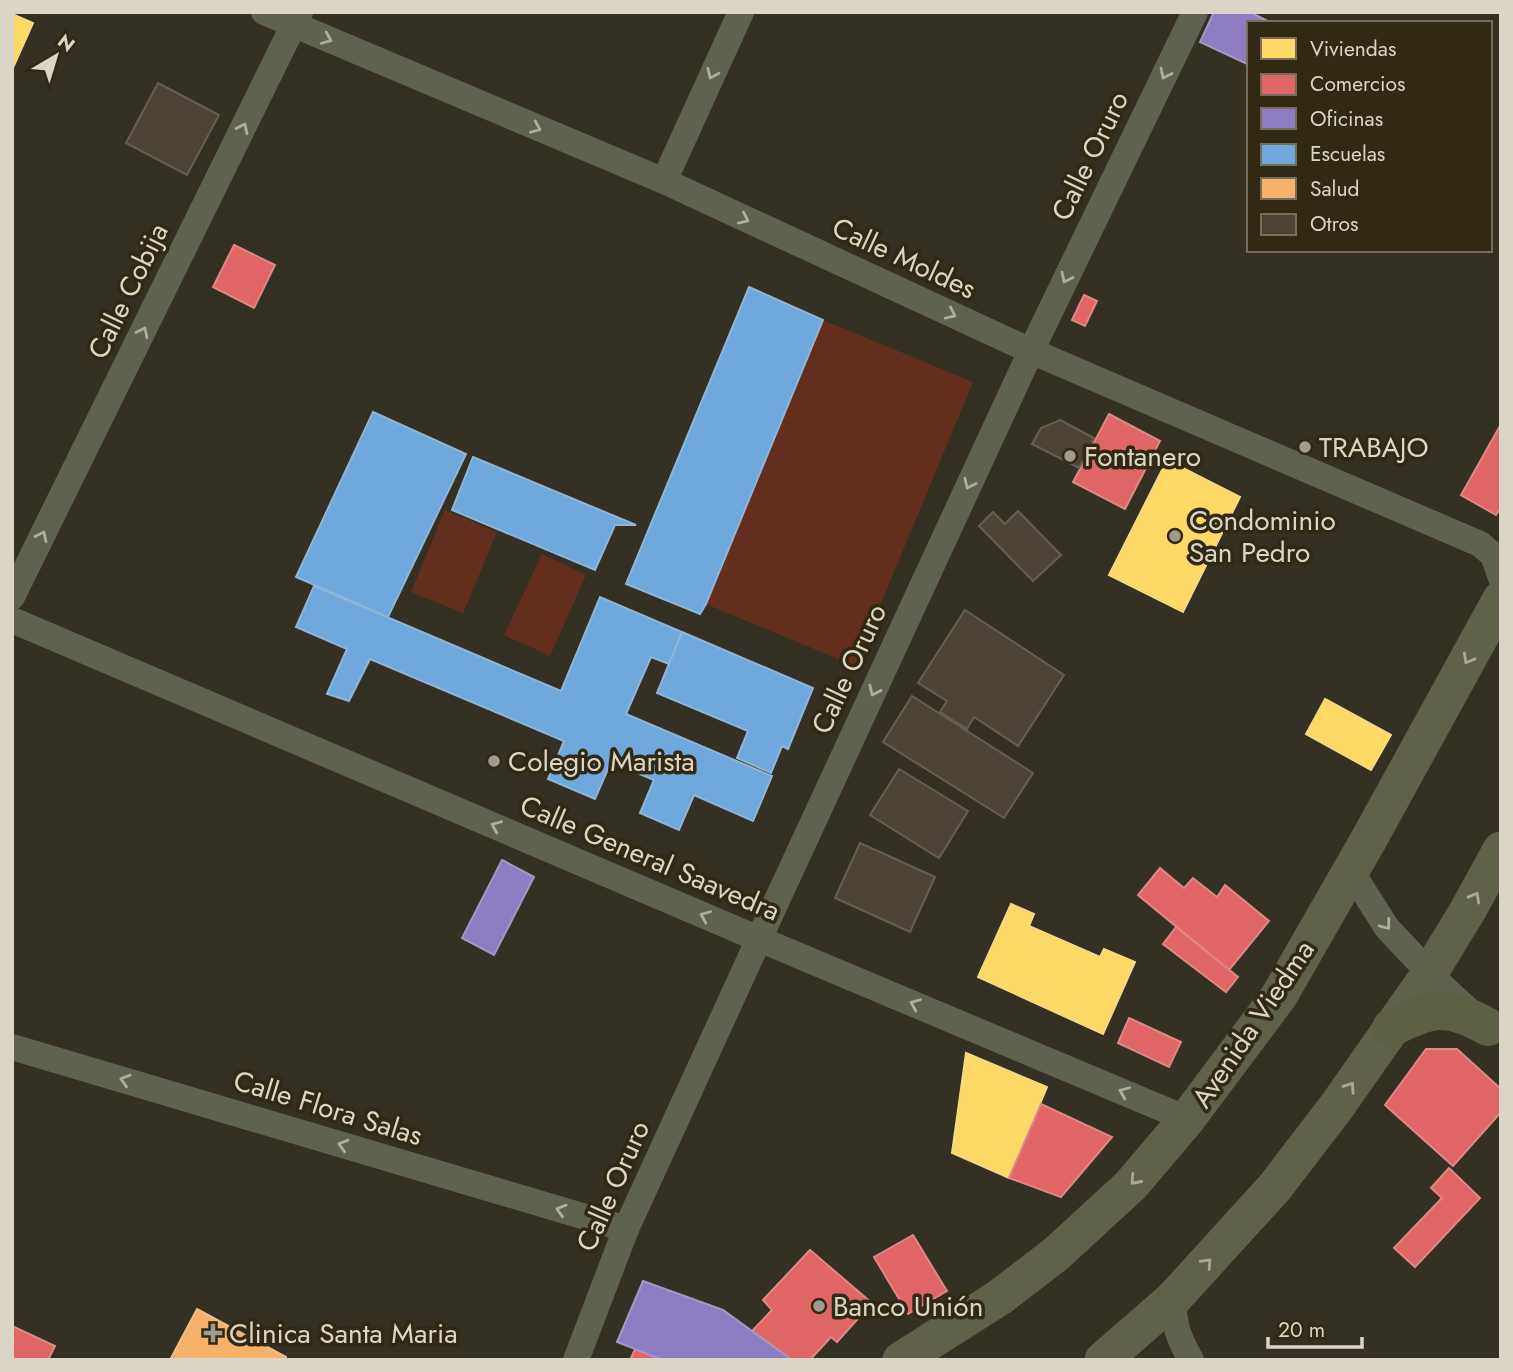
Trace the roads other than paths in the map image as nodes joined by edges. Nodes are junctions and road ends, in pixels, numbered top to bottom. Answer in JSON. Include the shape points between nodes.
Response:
{"nodes":[{"id":1,"x":264,"y":12,"type":"edge"},
{"id":2,"x":741,"y":12,"type":"edge"},
{"id":3,"x":1195,"y":12,"type":"edge"},
{"id":4,"x":297,"y":19,"type":"edge"},
{"id":5,"x":664,"y":181,"type":"junction"},
{"id":6,"x":1031,"y":351,"type":"junction"},
{"id":7,"x":1501,"y":578,"type":"edge"},
{"id":8,"x":12,"y":597,"type":"edge"},
{"id":9,"x":1501,"y":599,"type":"edge"},
{"id":10,"x":12,"y":620,"type":"edge"},
{"id":11,"x":1501,"y":850,"type":"edge"},
{"id":12,"x":1350,"y":871,"type":"junction"},
{"id":13,"x":759,"y":939,"type":"junction"},
{"id":14,"x":1430,"y":973,"type":"junction"},
{"id":15,"x":1391,"y":1028,"type":"junction"},
{"id":16,"x":1494,"y":1033,"type":"edge"},
{"id":17,"x":12,"y":1047,"type":"edge"},
{"id":18,"x":1187,"y":1119,"type":"junction"},
{"id":19,"x":626,"y":1229,"type":"junction"},
{"id":20,"x":1173,"y":1299,"type":"junction"},
{"id":21,"x":576,"y":1360,"type":"edge"},
{"id":22,"x":901,"y":1360,"type":"edge"},
{"id":23,"x":1103,"y":1360,"type":"edge"},
{"id":24,"x":1191,"y":1360,"type":"edge"}],
"edges":[{"from":1,"to":4,"type":"street","name":"Calle Moldes"},
{"from":2,"to":5,"type":"street","one_way":true},
{"from":3,"to":6,"type":"street","name":"Calle Oruro","one_way":true},
{"from":4,"to":5,"type":"street","name":"Calle Moldes","one_way":true},
{"from":8,"to":4,"type":"street","name":"Calle Cobija","one_way":true},
{"from":5,"to":6,"type":"street","name":"Calle Moldes","one_way":true},
{"from":6,"to":7,"type":"street","name":"Calle Moldes","via":[[1480,544],[1493,555]]},
{"from":6,"to":13,"type":"street","name":"Calle Oruro","one_way":true},
{"from":9,"to":12,"type":"main road","name":"Avenida Viedma","one_way":true},
{"from":13,"to":10,"type":"street","name":"Calle General Saavedra","one_way":true},
{"from":14,"to":11,"type":"main road","one_way":true},
{"from":12,"to":14,"type":"street","one_way":true,"via":[[1387,928]]},
{"from":12,"to":18,"type":"main road","name":"Avenida Viedma","via":[[1279,996]]},
{"from":18,"to":13,"type":"street","name":"Calle General Saavedra","one_way":true},
{"from":13,"to":19,"type":"street","name":"Calle Oruro"},
{"from":14,"to":15,"type":"main road"},
{"from":14,"to":16,"type":"street"},
{"from":15,"to":16,"type":"main road","via":[[1415,1015],[1440,1010],[1465,1014]]},
{"from":20,"to":15,"type":"main road","one_way":true,"via":[[1275,1188]]},
{"from":19,"to":17,"type":"street","name":"Calle Flora Salas","one_way":true},
{"from":18,"to":22,"type":"main road","name":"Avenida Viedma","one_way":true,"via":[[1131,1185],[1056,1254],[1000,1297]]},
{"from":19,"to":21,"type":"street","name":"Calle Oruro"},
{"from":20,"to":23,"type":"main road"},
{"from":20,"to":24,"type":"street","via":[[1179,1339]]}]}
